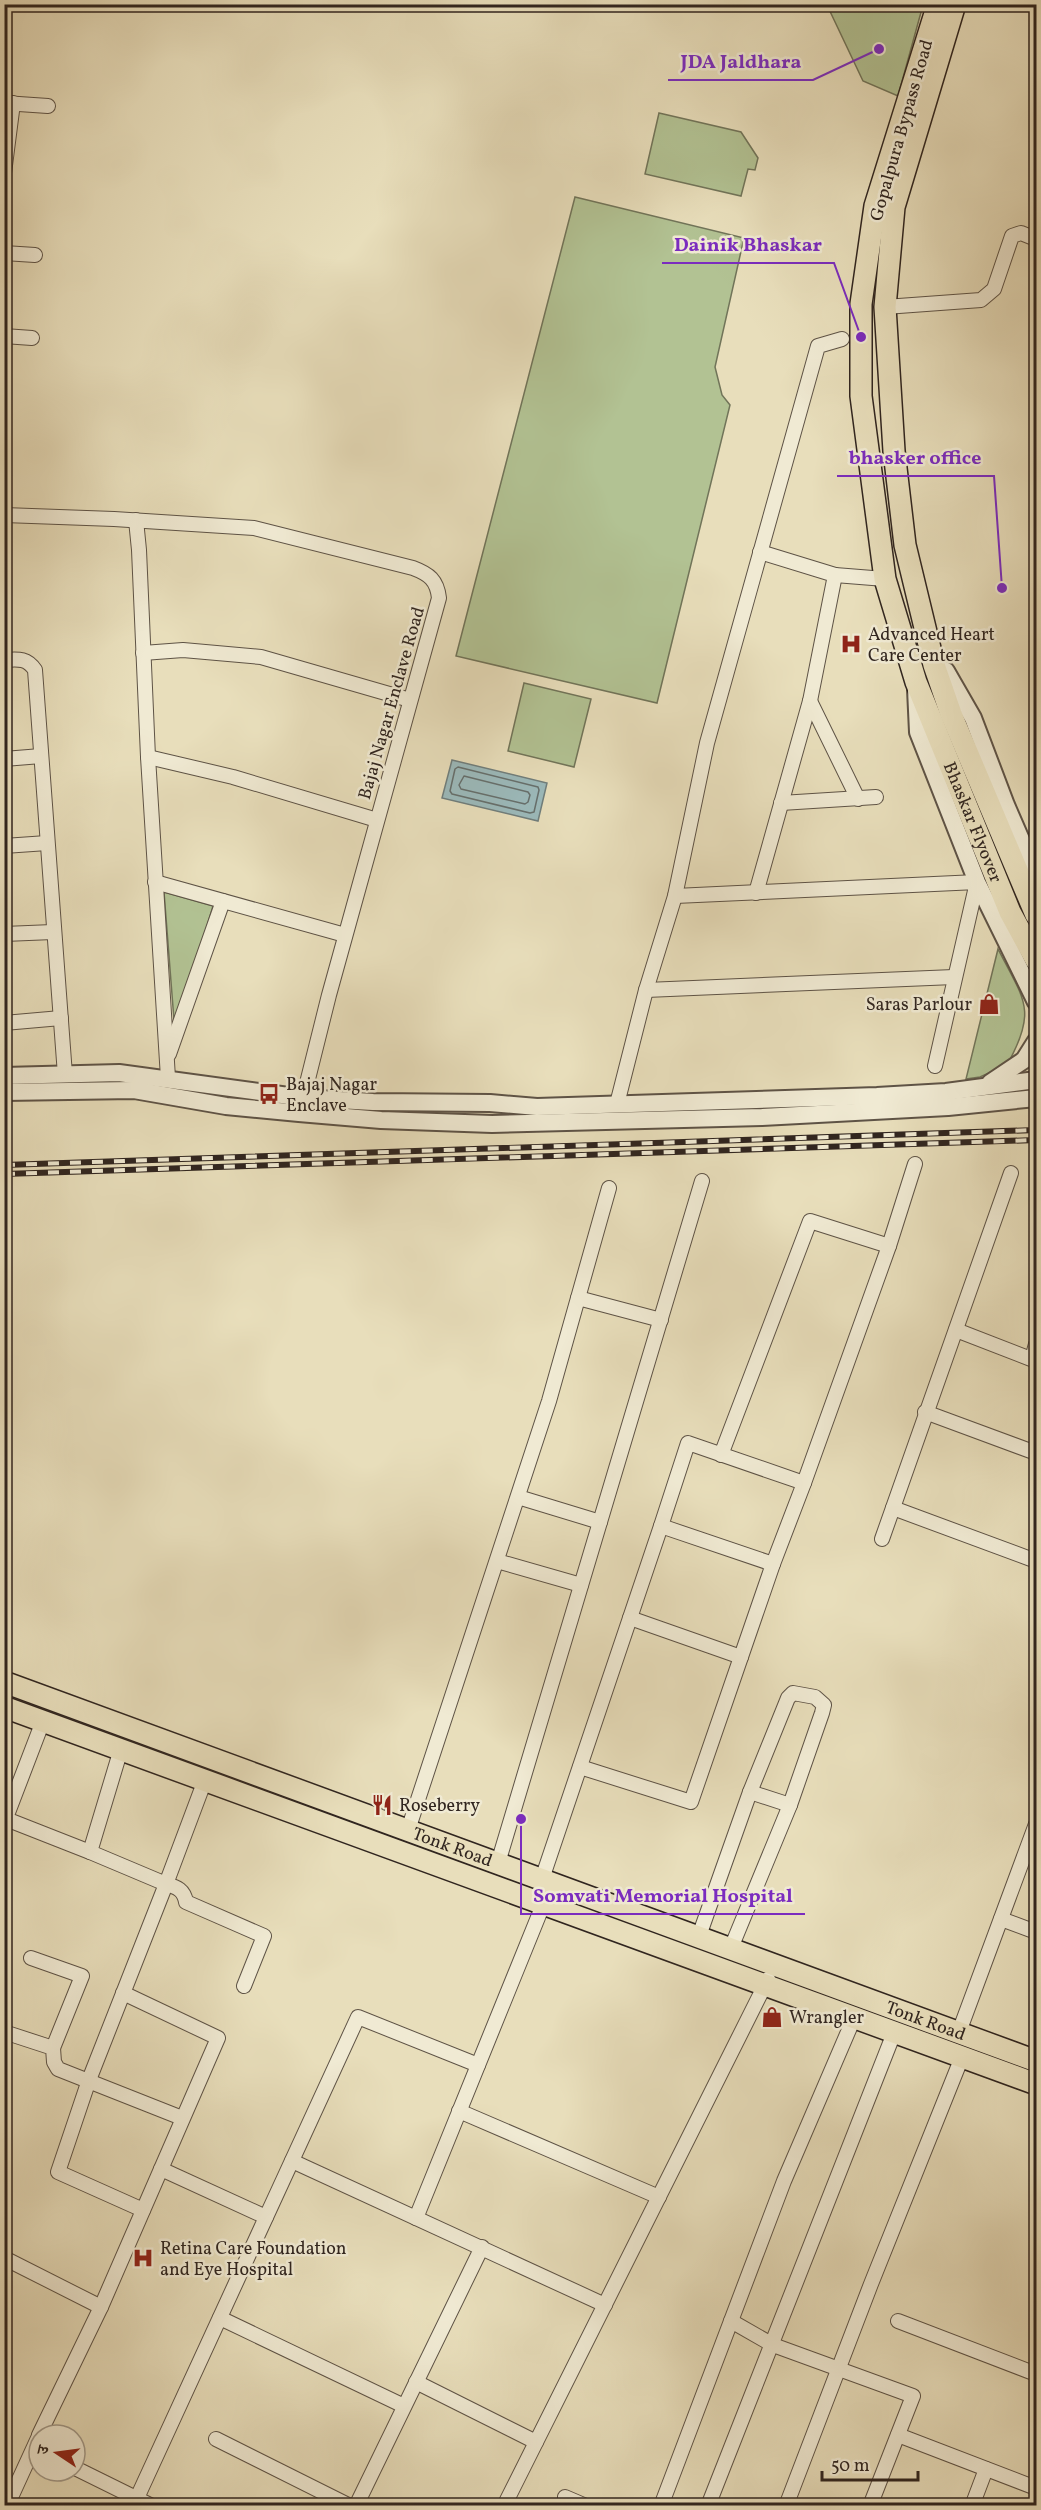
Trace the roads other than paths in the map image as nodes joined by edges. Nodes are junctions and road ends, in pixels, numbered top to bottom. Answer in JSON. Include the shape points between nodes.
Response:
{"nodes":[{"id":1,"x":939,"y":4,"type":"edge"},
{"id":2,"x":955,"y":4,"type":"edge"},
{"id":3,"x":9,"y":103,"type":"edge"},
{"id":4,"x":48,"y":106,"type":"dead end"},
{"id":5,"x":4,"y":173,"type":"edge"},
{"id":6,"x":885,"y":206,"type":"junction"},
{"id":7,"x":1036,"y":239,"type":"edge"},
{"id":8,"x":4,"y":253,"type":"edge"},
{"id":9,"x":35,"y":255,"type":"dead end"},
{"id":10,"x":885,"y":307,"type":"junction"},
{"id":11,"x":4,"y":336,"type":"edge"},
{"id":12,"x":32,"y":338,"type":"dead end"},
{"id":13,"x":842,"y":339,"type":"dead end"},
{"id":14,"x":4,"y":515,"type":"edge"},
{"id":15,"x":136,"y":520,"type":"junction"},
{"id":16,"x":760,"y":552,"type":"junction"},
{"id":17,"x":835,"y":575,"type":"junction"},
{"id":18,"x":885,"y":579,"type":"junction"},
{"id":19,"x":143,"y":653,"type":"junction"},
{"id":20,"x":4,"y":660,"type":"edge"},
{"id":21,"x":934,"y":665,"type":"junction"},
{"id":22,"x":916,"y":682,"type":"junction"},
{"id":23,"x":411,"y":700,"type":"junction"},
{"id":24,"x":810,"y":701,"type":"junction"},
{"id":25,"x":41,"y":756,"type":"junction"},
{"id":26,"x":148,"y":757,"type":"junction"},
{"id":27,"x":4,"y":759,"type":"edge"},
{"id":28,"x":876,"y":797,"type":"dead end"},
{"id":29,"x":858,"y":799,"type":"junction"},
{"id":30,"x":782,"y":803,"type":"junction"},
{"id":31,"x":377,"y":820,"type":"junction"},
{"id":32,"x":47,"y":843,"type":"junction"},
{"id":33,"x":4,"y":846,"type":"edge"},
{"id":34,"x":1036,"y":874,"type":"edge"},
{"id":35,"x":155,"y":882,"type":"junction"},
{"id":36,"x":977,"y":882,"type":"junction"},
{"id":37,"x":756,"y":892,"type":"junction"},
{"id":38,"x":675,"y":896,"type":"junction"},
{"id":39,"x":223,"y":901,"type":"junction"},
{"id":40,"x":1036,"y":915,"type":"edge"},
{"id":41,"x":53,"y":932,"type":"junction"},
{"id":42,"x":4,"y":934,"type":"edge"},
{"id":43,"x":345,"y":935,"type":"junction"},
{"id":44,"x":1036,"y":960,"type":"edge"},
{"id":45,"x":954,"y":977,"type":"junction"},
{"id":46,"x":646,"y":990,"type":"junction"},
{"id":47,"x":1036,"y":1002,"type":"edge"},
{"id":48,"x":61,"y":1018,"type":"junction"},
{"id":49,"x":4,"y":1023,"type":"edge"},
{"id":50,"x":1036,"y":1041,"type":"edge"},
{"id":51,"x":166,"y":1061,"type":"junction"},
{"id":52,"x":934,"y":1066,"type":"dead end"},
{"id":53,"x":64,"y":1075,"type":"junction"},
{"id":54,"x":4,"y":1076,"type":"edge"},
{"id":55,"x":168,"y":1078,"type":"junction"},
{"id":56,"x":1036,"y":1080,"type":"edge"},
{"id":57,"x":984,"y":1087,"type":"junction"},
{"id":58,"x":4,"y":1092,"type":"edge"},
{"id":59,"x":1036,"y":1098,"type":"edge"},
{"id":60,"x":617,"y":1104,"type":"junction"},
{"id":61,"x":302,"y":1106,"type":"junction"},
{"id":62,"x":915,"y":1164,"type":"dead end"},
{"id":63,"x":1011,"y":1173,"type":"dead end"},
{"id":64,"x":702,"y":1181,"type":"dead end"},
{"id":65,"x":609,"y":1188,"type":"dead end"},
{"id":66,"x":889,"y":1246,"type":"junction"},
{"id":67,"x":578,"y":1298,"type":"junction"},
{"id":68,"x":661,"y":1320,"type":"junction"},
{"id":69,"x":956,"y":1330,"type":"junction"},
{"id":70,"x":1036,"y":1344,"type":"edge"},
{"id":71,"x":1034,"y":1360,"type":"edge"},
{"id":72,"x":925,"y":1412,"type":"junction"},
{"id":73,"x":1036,"y":1453,"type":"edge"},
{"id":74,"x":721,"y":1455,"type":"junction"},
{"id":75,"x":804,"y":1483,"type":"junction"},
{"id":76,"x":518,"y":1497,"type":"junction"},
{"id":77,"x":893,"y":1508,"type":"junction"},
{"id":78,"x":600,"y":1522,"type":"junction"},
{"id":79,"x":661,"y":1526,"type":"junction"},
{"id":80,"x":882,"y":1539,"type":"dead end"},
{"id":81,"x":497,"y":1561,"type":"junction"},
{"id":82,"x":1036,"y":1561,"type":"edge"},
{"id":83,"x":773,"y":1564,"type":"junction"},
{"id":84,"x":581,"y":1585,"type":"junction"},
{"id":85,"x":630,"y":1618,"type":"junction"},
{"id":86,"x":741,"y":1656,"type":"junction"},
{"id":87,"x":4,"y":1682,"type":"edge"},
{"id":88,"x":4,"y":1707,"type":"edge"},
{"id":89,"x":44,"y":1720,"type":"junction"},
{"id":90,"x":121,"y":1749,"type":"junction"},
{"id":91,"x":580,"y":1767,"type":"junction"},
{"id":92,"x":205,"y":1780,"type":"junction"},
{"id":93,"x":750,"y":1792,"type":"junction"},
{"id":94,"x":790,"y":1806,"type":"junction"},
{"id":95,"x":5,"y":1821,"type":"edge"},
{"id":96,"x":1036,"y":1824,"type":"edge"},
{"id":97,"x":408,"y":1830,"type":"junction"},
{"id":98,"x":90,"y":1852,"type":"junction"},
{"id":99,"x":498,"y":1863,"type":"junction"},
{"id":100,"x":542,"y":1879,"type":"junction"},
{"id":101,"x":166,"y":1884,"type":"junction"},
{"id":102,"x":543,"y":1905,"type":"junction"},
{"id":103,"x":1001,"y":1919,"type":"junction"},
{"id":104,"x":1036,"y":1932,"type":"edge"},
{"id":105,"x":699,"y":1936,"type":"junction"},
{"id":106,"x":731,"y":1948,"type":"junction"},
{"id":107,"x":31,"y":1958,"type":"dead end"},
{"id":108,"x":776,"y":1964,"type":"junction"},
{"id":109,"x":244,"y":1986,"type":"dead end"},
{"id":110,"x":765,"y":1986,"type":"junction"},
{"id":111,"x":123,"y":1993,"type":"junction"},
{"id":112,"x":854,"y":2018,"type":"junction"},
{"id":113,"x":4,"y":2032,"type":"edge"},
{"id":114,"x":894,"y":2032,"type":"junction"},
{"id":115,"x":959,"y":2032,"type":"junction"},
{"id":116,"x":53,"y":2048,"type":"junction"},
{"id":117,"x":962,"y":2057,"type":"junction"},
{"id":118,"x":1036,"y":2061,"type":"edge"},
{"id":119,"x":478,"y":2066,"type":"junction"},
{"id":120,"x":89,"y":2080,"type":"junction"},
{"id":121,"x":1036,"y":2084,"type":"edge"},
{"id":122,"x":459,"y":2110,"type":"junction"},
{"id":123,"x":182,"y":2118,"type":"junction"},
{"id":124,"x":292,"y":2161,"type":"junction"},
{"id":125,"x":161,"y":2169,"type":"junction"},
{"id":126,"x":659,"y":2197,"type":"junction"},
{"id":127,"x":143,"y":2210,"type":"junction"},
{"id":128,"x":266,"y":2217,"type":"junction"},
{"id":129,"x":416,"y":2218,"type":"junction"},
{"id":130,"x":482,"y":2247,"type":"junction"},
{"id":131,"x":4,"y":2258,"type":"edge"},
{"id":132,"x":605,"y":2305,"type":"junction"},
{"id":133,"x":101,"y":2307,"type":"junction"},
{"id":134,"x":220,"y":2318,"type":"junction"},
{"id":135,"x":731,"y":2321,"type":"junction"},
{"id":136,"x":898,"y":2321,"type":"dead end"},
{"id":137,"x":773,"y":2345,"type":"junction"},
{"id":138,"x":838,"y":2370,"type":"junction"},
{"id":139,"x":1036,"y":2374,"type":"edge"},
{"id":140,"x":416,"y":2382,"type":"junction"},
{"id":141,"x":404,"y":2406,"type":"junction"},
{"id":142,"x":47,"y":2423,"type":"edge"},
{"id":143,"x":898,"y":2435,"type":"junction"},
{"id":144,"x":216,"y":2439,"type":"dead end"},
{"id":145,"x":536,"y":2442,"type":"junction"},
{"id":146,"x":27,"y":2464,"type":"edge"},
{"id":147,"x":986,"y":2469,"type":"junction"},
{"id":148,"x":87,"y":2475,"type":"edge"},
{"id":149,"x":1036,"y":2488,"type":"edge"},
{"id":150,"x":565,"y":2497,"type":"dead end"},
{"id":151,"x":137,"y":2499,"type":"junction"},
{"id":152,"x":7,"y":2505,"type":"edge"},
{"id":153,"x":152,"y":2505,"type":"edge"},
{"id":154,"x":350,"y":2505,"type":"edge"},
{"id":155,"x":356,"y":2505,"type":"edge"},
{"id":156,"x":504,"y":2505,"type":"edge"},
{"id":157,"x":586,"y":2505,"type":"edge"},
{"id":158,"x":661,"y":2505,"type":"edge"},
{"id":159,"x":708,"y":2505,"type":"edge"},
{"id":160,"x":786,"y":2505,"type":"edge"},
{"id":161,"x":870,"y":2505,"type":"edge"},
{"id":162,"x":972,"y":2505,"type":"edge"}],
"edges":[{"from":1,"to":6,"type":"main road","name":"Gopalpura Bypass Road"},
{"from":2,"to":6,"type":"main road","name":"Gopalpura Bypass Road"},
{"from":3,"to":4,"type":"street"},
{"from":3,"to":5,"type":"street"},
{"from":6,"to":10,"type":"main road","name":"Gopalpura Bypass Road"},
{"from":6,"to":18,"type":"main road","name":"Gopalpura Bypass Road","via":[[861,304],[861,396]]},
{"from":7,"to":10,"type":"street","via":[[1021,233],[1012,236],[994,289],[981,300]]},
{"from":8,"to":9,"type":"street"},
{"from":10,"to":21,"type":"main road","name":"Gopalpura Bypass Road","via":[[894,451],[905,545]]},
{"from":11,"to":12,"type":"street"},
{"from":13,"to":16,"type":"street","via":[[818,346]]},
{"from":14,"to":15,"type":"street","name":"Bajaj Nagar Enclave Road"},
{"from":15,"to":19,"type":"street"},
{"from":15,"to":23,"type":"street","name":"Bajaj Nagar Enclave Road","via":[[254,528],[428,574],[436,583],[439,598]]},
{"from":16,"to":17,"type":"street"},
{"from":16,"to":38,"type":"street","via":[[707,742]]},
{"from":17,"to":18,"type":"street"},
{"from":17,"to":24,"type":"street"},
{"from":18,"to":22,"type":"main road","name":"Gopalpura Bypass Road"},
{"from":19,"to":23,"type":"street","via":[[194,650],[261,657]]},
{"from":19,"to":26,"type":"street"},
{"from":20,"to":25,"type":"street","via":[[24,660],[35,670]]},
{"from":21,"to":34,"type":"street","via":[[946,671],[973,718]]},
{"from":21,"to":40,"type":"main road","name":"Bhaskar Flyover"},
{"from":22,"to":36,"type":"street","via":[[918,732]]},
{"from":22,"to":44,"type":"main road","name":"Bhaskar Flyover","via":[[1010,912]]},
{"from":23,"to":31,"type":"street","name":"Bajaj Nagar Enclave Road"},
{"from":24,"to":29,"type":"street"},
{"from":24,"to":30,"type":"street"},
{"from":25,"to":27,"type":"street"},
{"from":25,"to":32,"type":"street"},
{"from":26,"to":31,"type":"street","via":[[233,777]]},
{"from":26,"to":35,"type":"street"},
{"from":28,"to":29,"type":"street"},
{"from":29,"to":30,"type":"street"},
{"from":30,"to":37,"type":"street"},
{"from":31,"to":43,"type":"street","name":"Bajaj Nagar Enclave Road"},
{"from":32,"to":33,"type":"street"},
{"from":32,"to":41,"type":"street"},
{"from":35,"to":39,"type":"street"},
{"from":35,"to":51,"type":"street"},
{"from":36,"to":37,"type":"street"},
{"from":36,"to":45,"type":"street"},
{"from":36,"to":47,"type":"street"},
{"from":37,"to":38,"type":"street"},
{"from":38,"to":46,"type":"street"},
{"from":39,"to":43,"type":"street"},
{"from":39,"to":51,"type":"street"},
{"from":41,"to":42,"type":"street"},
{"from":41,"to":48,"type":"street"},
{"from":43,"to":61,"type":"street","name":"Bajaj Nagar Enclave Road"},
{"from":45,"to":46,"type":"street"},
{"from":45,"to":52,"type":"street"},
{"from":46,"to":60,"type":"street"},
{"from":48,"to":49,"type":"street"},
{"from":48,"to":53,"type":"street"},
{"from":50,"to":57,"type":"street","via":[[1016,1067]]},
{"from":51,"to":55,"type":"street"},
{"from":53,"to":54,"type":"street"},
{"from":53,"to":55,"type":"street","via":[[119,1073]]},
{"from":55,"to":61,"type":"street"},
{"from":56,"to":57,"type":"street"},
{"from":57,"to":60,"type":"street","via":[[877,1096]]},
{"from":58,"to":61,"type":"street","via":[[134,1090],[226,1106]]},
{"from":59,"to":61,"type":"street","via":[[948,1107],[612,1122],[381,1120]]},
{"from":60,"to":61,"type":"street","via":[[537,1107],[373,1102]]},
{"from":62,"to":66,"type":"street"},
{"from":63,"to":69,"type":"street"},
{"from":64,"to":68,"type":"street"},
{"from":65,"to":67,"type":"street"},
{"from":66,"to":74,"type":"street","via":[[810,1221]]},
{"from":66,"to":75,"type":"street"},
{"from":67,"to":68,"type":"street"},
{"from":67,"to":76,"type":"street"},
{"from":68,"to":78,"type":"street"},
{"from":69,"to":71,"type":"street"},
{"from":69,"to":72,"type":"street"},
{"from":70,"to":71,"type":"street"},
{"from":72,"to":73,"type":"street"},
{"from":72,"to":77,"type":"street"},
{"from":74,"to":75,"type":"street"},
{"from":74,"to":79,"type":"street","via":[[688,1443]]},
{"from":75,"to":83,"type":"street"},
{"from":76,"to":78,"type":"street"},
{"from":76,"to":81,"type":"street"},
{"from":77,"to":80,"type":"street"},
{"from":77,"to":82,"type":"street"},
{"from":78,"to":84,"type":"street"},
{"from":79,"to":83,"type":"street"},
{"from":79,"to":85,"type":"street"},
{"from":81,"to":84,"type":"street"},
{"from":81,"to":97,"type":"street"},
{"from":83,"to":86,"type":"street"},
{"from":84,"to":99,"type":"street"},
{"from":85,"to":86,"type":"street"},
{"from":85,"to":91,"type":"street"},
{"from":86,"to":91,"type":"street","via":[[691,1802]]},
{"from":87,"to":97,"type":"main road","name":"Tonk Road"},
{"from":88,"to":89,"type":"main road","name":"Tonk Road"},
{"from":89,"to":90,"type":"main road","name":"Tonk Road"},
{"from":89,"to":95,"type":"street"},
{"from":90,"to":92,"type":"main road","name":"Tonk Road"},
{"from":90,"to":98,"type":"street"},
{"from":91,"to":100,"type":"street"},
{"from":92,"to":101,"type":"street"},
{"from":92,"to":102,"type":"main road","name":"Tonk Road"},
{"from":93,"to":94,"type":"street"},
{"from":93,"to":94,"type":"street","via":[[788,1698],[793,1693],[815,1697],[824,1705]]},
{"from":93,"to":105,"type":"street"},
{"from":94,"to":106,"type":"street"},
{"from":95,"to":98,"type":"street"},
{"from":96,"to":103,"type":"street"},
{"from":97,"to":99,"type":"main road","name":"Tonk Road"},
{"from":98,"to":101,"type":"street"},
{"from":99,"to":100,"type":"main road","name":"Tonk Road"},
{"from":100,"to":105,"type":"main road","name":"Tonk Road"},
{"from":101,"to":109,"type":"street","via":[[177,1887],[186,1902],[264,1936]]},
{"from":101,"to":111,"type":"street"},
{"from":102,"to":110,"type":"main road","name":"Tonk Road"},
{"from":102,"to":119,"type":"street"},
{"from":103,"to":104,"type":"street"},
{"from":103,"to":115,"type":"street"},
{"from":105,"to":106,"type":"main road","name":"Tonk Road"},
{"from":106,"to":108,"type":"main road","name":"Tonk Road"},
{"from":107,"to":116,"type":"street","via":[[82,1976]]},
{"from":108,"to":110,"type":"street"},
{"from":108,"to":115,"type":"main road","name":"Tonk Road"},
{"from":110,"to":112,"type":"main road","name":"Tonk Road"},
{"from":110,"to":126,"type":"street"},
{"from":111,"to":120,"type":"street"},
{"from":111,"to":123,"type":"street","via":[[218,2038]]},
{"from":112,"to":114,"type":"main road","name":"Tonk Road"},
{"from":112,"to":135,"type":"street","via":[[784,2181]]},
{"from":113,"to":116,"type":"street"},
{"from":114,"to":117,"type":"main road","name":"Tonk Road"},
{"from":114,"to":137,"type":"street"},
{"from":115,"to":118,"type":"main road","name":"Tonk Road"},
{"from":116,"to":120,"type":"street","via":[[58,2069]]},
{"from":117,"to":121,"type":"main road","name":"Tonk Road"},
{"from":117,"to":138,"type":"street"},
{"from":119,"to":122,"type":"street"},
{"from":119,"to":124,"type":"street","via":[[358,2017]]},
{"from":120,"to":123,"type":"street"},
{"from":120,"to":127,"type":"street","via":[[58,2172]]},
{"from":122,"to":126,"type":"street"},
{"from":122,"to":129,"type":"street"},
{"from":123,"to":125,"type":"street"},
{"from":124,"to":128,"type":"street"},
{"from":124,"to":129,"type":"street"},
{"from":125,"to":127,"type":"street"},
{"from":125,"to":128,"type":"street"},
{"from":126,"to":132,"type":"street"},
{"from":127,"to":133,"type":"street"},
{"from":128,"to":134,"type":"street"},
{"from":129,"to":130,"type":"street"},
{"from":130,"to":132,"type":"street"},
{"from":130,"to":140,"type":"street"},
{"from":131,"to":133,"type":"street"},
{"from":132,"to":145,"type":"street"},
{"from":133,"to":142,"type":"street"},
{"from":134,"to":141,"type":"street"},
{"from":134,"to":151,"type":"street"},
{"from":135,"to":137,"type":"street"},
{"from":135,"to":158,"type":"street"},
{"from":136,"to":139,"type":"street"},
{"from":137,"to":138,"type":"street"},
{"from":137,"to":159,"type":"street"},
{"from":138,"to":143,"type":"street","via":[[914,2396]]},
{"from":138,"to":160,"type":"street"},
{"from":140,"to":141,"type":"street"},
{"from":140,"to":145,"type":"street"},
{"from":141,"to":155,"type":"street"},
{"from":143,"to":147,"type":"street"},
{"from":143,"to":161,"type":"street"},
{"from":144,"to":154,"type":"street"},
{"from":145,"to":156,"type":"street"},
{"from":146,"to":152,"type":"street"},
{"from":147,"to":149,"type":"street"},
{"from":147,"to":162,"type":"street"},
{"from":148,"to":151,"type":"street"},
{"from":150,"to":157,"type":"street"},
{"from":151,"to":153,"type":"street"}]}
